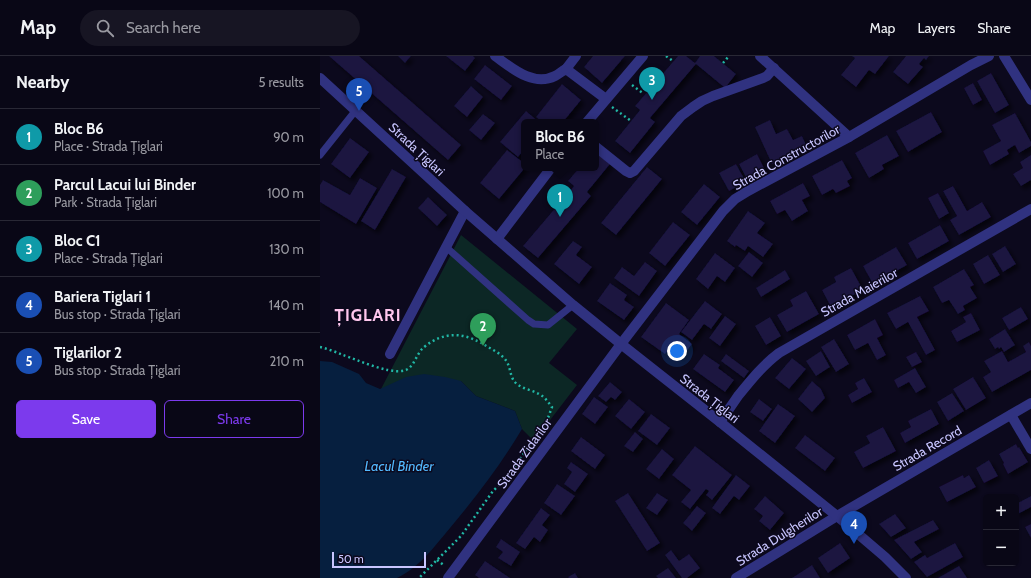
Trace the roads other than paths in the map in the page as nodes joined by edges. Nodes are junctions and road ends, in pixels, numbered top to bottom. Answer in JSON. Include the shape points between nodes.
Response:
{"nodes":[{"id":1,"x":495,"y":56,"type":"edge"},
{"id":2,"x":576,"y":56,"type":"edge"},
{"id":3,"x":642,"y":56,"type":"edge"},
{"id":4,"x":760,"y":56,"type":"edge"},
{"id":5,"x":989,"y":56,"type":"edge"},
{"id":6,"x":1004,"y":56,"type":"edge"},
{"id":7,"x":774,"y":68,"type":"junction"},
{"id":8,"x":566,"y":69,"type":"junction"},
{"id":9,"x":321,"y":81,"type":"edge"},
{"id":10,"x":1030,"y":98,"type":"edge"},
{"id":11,"x":605,"y":100,"type":"junction"},
{"id":12,"x":356,"y":110,"type":"junction"},
{"id":13,"x":589,"y":119,"type":"edge"},
{"id":14,"x":849,"y":137,"type":"junction"},
{"id":15,"x":599,"y":149,"type":"edge"},
{"id":16,"x":320,"y":155,"type":"edge"},
{"id":17,"x":550,"y":171,"type":"edge"},
{"id":18,"x":1031,"y":209,"type":"edge"},
{"id":19,"x":465,"y":211,"type":"junction"},
{"id":20,"x":497,"y":239,"type":"junction"},
{"id":21,"x":446,"y":247,"type":"junction"},
{"id":22,"x":573,"y":305,"type":"junction"},
{"id":23,"x":620,"y":344,"type":"junction"},
{"id":24,"x":390,"y":354,"type":"dead end"},
{"id":25,"x":1031,"y":403,"type":"edge"},
{"id":26,"x":1011,"y":415,"type":"junction"},
{"id":27,"x":720,"y":422,"type":"junction"},
{"id":28,"x":1031,"y":449,"type":"edge"},
{"id":29,"x":837,"y":516,"type":"junction"},
{"id":30,"x":448,"y":578,"type":"edge"},
{"id":31,"x":736,"y":578,"type":"edge"},
{"id":32,"x":906,"y":578,"type":"edge"}],
"edges":[{"from":1,"to":8,"type":"street","via":[[524,76],[533,79],[554,77]]},
{"from":2,"to":8,"type":"street"},
{"from":3,"to":11,"type":"street"},
{"from":4,"to":7,"type":"street"},
{"from":5,"to":14,"type":"street","name":"Strada Constructorilor"},
{"from":6,"to":10,"type":"street"},
{"from":7,"to":14,"type":"street"},
{"from":7,"to":15,"type":"street","via":[[763,78],[713,96],[693,107],[630,173]]},
{"from":8,"to":11,"type":"street"},
{"from":9,"to":12,"type":"street","name":"Strada Țiglari"},
{"from":11,"to":13,"type":"street"},
{"from":12,"to":16,"type":"lane"},
{"from":12,"to":19,"type":"street","name":"Strada Țiglari"},
{"from":14,"to":23,"type":"street","name":"Strada Constructorilor","via":[[735,200],[723,211]]},
{"from":17,"to":20,"type":"street"},
{"from":18,"to":27,"type":"street","name":"Strada Maierilor","via":[[779,353],[759,369]]},
{"from":19,"to":20,"type":"street","name":"Strada Țiglari"},
{"from":19,"to":21,"type":"street"},
{"from":20,"to":22,"type":"street","name":"Strada Țiglari"},
{"from":21,"to":22,"type":"lane","via":[[534,324],[548,325]]},
{"from":21,"to":24,"type":"street"},
{"from":22,"to":23,"type":"street","name":"Strada Țiglari"},
{"from":23,"to":27,"type":"street","name":"Strada Țiglari"},
{"from":23,"to":30,"type":"street","name":"Strada Zidarilor"},
{"from":25,"to":26,"type":"street","name":"Strada Record"},
{"from":26,"to":28,"type":"street"},
{"from":26,"to":29,"type":"street","name":"Strada Record"},
{"from":27,"to":29,"type":"street","name":"Strada Țiglari"},
{"from":29,"to":31,"type":"street","name":"Strada Dulgherilor"},
{"from":29,"to":32,"type":"street","name":"Strada Țiglari"}]}
